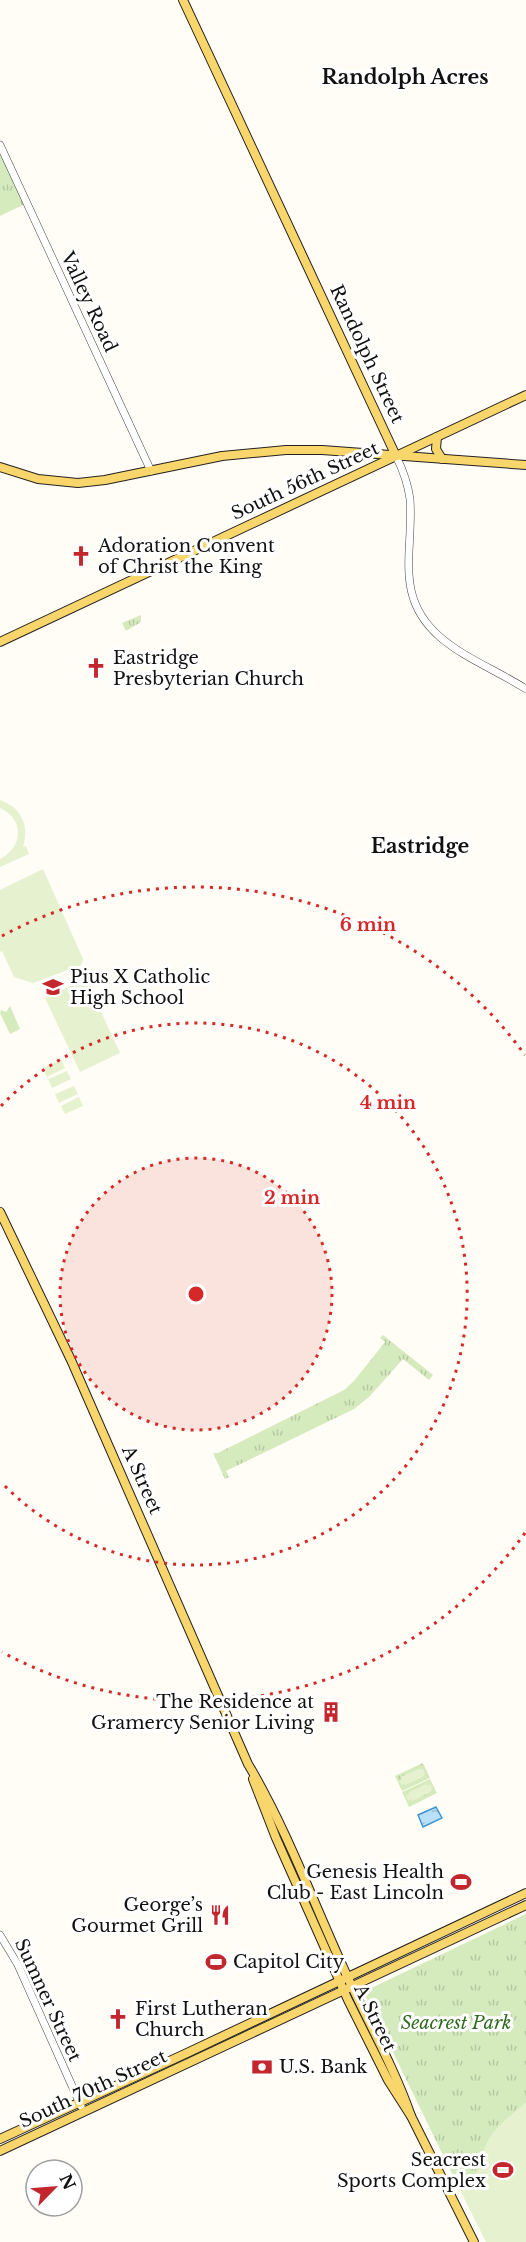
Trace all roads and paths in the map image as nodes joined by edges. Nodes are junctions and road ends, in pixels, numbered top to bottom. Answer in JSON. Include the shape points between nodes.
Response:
{"nodes":[{"id":1,"x":183,"y":0,"type":"edge"},
{"id":2,"x":0,"y":145,"type":"edge"},
{"id":3,"x":526,"y":395,"type":"edge"},
{"id":4,"x":437,"y":437,"type":"junction"},
{"id":5,"x":396,"y":456,"type":"junction"},
{"id":6,"x":442,"y":459,"type":"junction"},
{"id":7,"x":526,"y":465,"type":"edge"},
{"id":8,"x":0,"y":467,"type":"edge"},
{"id":9,"x":151,"y":471,"type":"junction"},
{"id":10,"x":0,"y":642,"type":"edge"},
{"id":11,"x":526,"y":689,"type":"edge"},
{"id":12,"x":0,"y":1212,"type":"edge"},
{"id":13,"x":526,"y":1893,"type":"edge"},
{"id":14,"x":526,"y":1905,"type":"edge"},
{"id":15,"x":0,"y":1935,"type":"edge"},
{"id":16,"x":343,"y":1980,"type":"junction"},
{"id":17,"x":348,"y":1989,"type":"junction"},
{"id":18,"x":79,"y":2103,"type":"junction"},
{"id":19,"x":83,"y":2112,"type":"junction"},
{"id":20,"x":0,"y":2139,"type":"edge"},
{"id":21,"x":0,"y":2151,"type":"edge"},
{"id":22,"x":474,"y":2242,"type":"edge"}],
"edges":[{"from":1,"to":5,"type":"main road","name":"Randolph Street"},
{"from":2,"to":9,"type":"street","name":"Valley Road"},
{"from":3,"to":4,"type":"main road","name":"South 56th Street"},
{"from":4,"to":5,"type":"main road","name":"South 56th Street"},
{"from":4,"to":6,"type":"main road","via":[[436,447]]},
{"from":5,"to":6,"type":"main road"},
{"from":5,"to":9,"type":"main road","via":[[272,450]]},
{"from":5,"to":10,"type":"main road","name":"South 56th Street"},
{"from":5,"to":11,"type":"street","name":"Randolph Street","via":[[410,500],[408,582],[421,615],[447,642]]},
{"from":6,"to":7,"type":"main road"},
{"from":8,"to":9,"type":"main road","via":[[70,483]]},
{"from":12,"to":16,"type":"main road","name":"A Street","via":[[71,1360],[248,1764],[279,1824]]},
{"from":13,"to":16,"type":"main road","name":"South 70th Street"},
{"from":14,"to":17,"type":"main road","name":"South 70th Street"},
{"from":15,"to":18,"type":"street","name":"Sumner Street","via":[[18,1965]]},
{"from":16,"to":17,"type":"main road","name":"A Street"},
{"from":16,"to":18,"type":"main road","name":"South 70th Street"},
{"from":17,"to":19,"type":"main road","name":"South 70th Street"},
{"from":17,"to":22,"type":"main road","name":"A Street","via":[[392,2088],[411,2116]]},
{"from":18,"to":19,"type":"street","name":"Sumner Street"},
{"from":18,"to":20,"type":"main road","name":"South 70th Street"},
{"from":19,"to":21,"type":"main road","name":"South 70th Street"}]}
